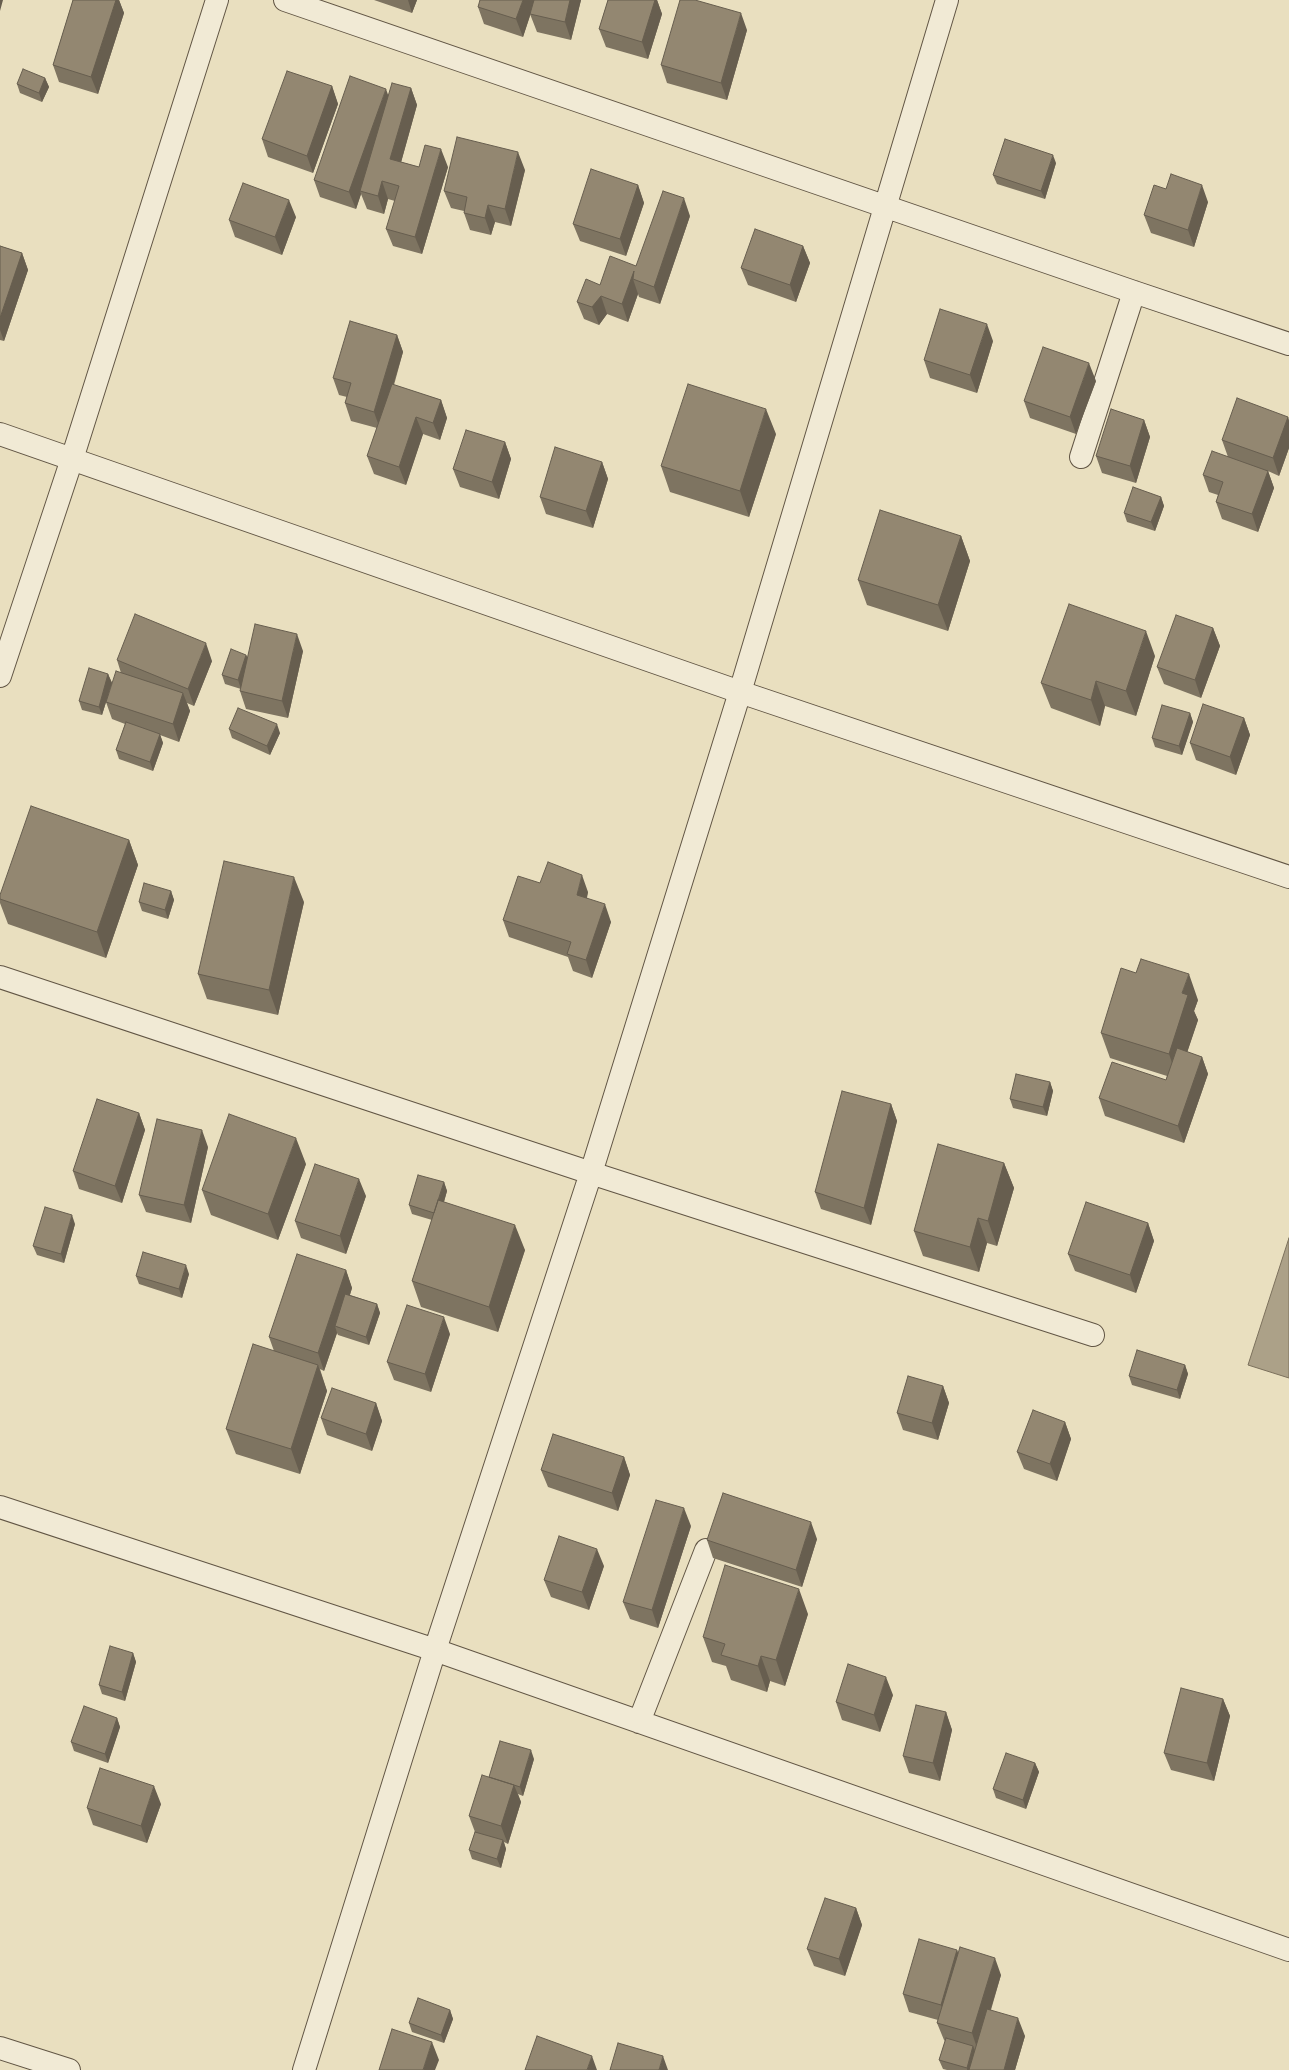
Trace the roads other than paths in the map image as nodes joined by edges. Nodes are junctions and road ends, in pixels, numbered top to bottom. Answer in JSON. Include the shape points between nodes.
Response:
{"nodes":[{"id":1,"x":217,"y":0,"type":"edge"},
{"id":2,"x":285,"y":0,"type":"edge"},
{"id":3,"x":947,"y":0,"type":"edge"},
{"id":4,"x":886,"y":206,"type":"junction"},
{"id":5,"x":1134,"y":292,"type":"junction"},
{"id":6,"x":1289,"y":344,"type":"edge"},
{"id":7,"x":0,"y":434,"type":"edge"},
{"id":8,"x":1081,"y":456,"type":"dead end"},
{"id":9,"x":72,"y":459,"type":"junction"},
{"id":10,"x":0,"y":676,"type":"edge"},
{"id":11,"x":740,"y":692,"type":"junction"},
{"id":12,"x":1289,"y":877,"type":"edge"},
{"id":13,"x":0,"y":977,"type":"edge"},
{"id":14,"x":591,"y":1173,"type":"junction"},
{"id":15,"x":1093,"y":1335,"type":"dead end"},
{"id":16,"x":0,"y":1507,"type":"edge"},
{"id":17,"x":706,"y":1550,"type":"dead end"},
{"id":18,"x":435,"y":1650,"type":"junction"},
{"id":19,"x":639,"y":1722,"type":"junction"},
{"id":20,"x":1289,"y":1950,"type":"edge"},
{"id":21,"x":0,"y":2048,"type":"edge"},
{"id":22,"x":69,"y":2070,"type":"edge"},
{"id":23,"x":304,"y":2070,"type":"edge"}],
"edges":[{"from":1,"to":9,"type":"street"},
{"from":2,"to":4,"type":"street"},
{"from":3,"to":4,"type":"street"},
{"from":4,"to":5,"type":"street"},
{"from":4,"to":11,"type":"street"},
{"from":5,"to":6,"type":"street"},
{"from":5,"to":8,"type":"street"},
{"from":7,"to":9,"type":"street"},
{"from":9,"to":10,"type":"street"},
{"from":9,"to":11,"type":"street"},
{"from":11,"to":12,"type":"street"},
{"from":11,"to":14,"type":"street"},
{"from":13,"to":14,"type":"street"},
{"from":14,"to":15,"type":"street"},
{"from":14,"to":18,"type":"street"},
{"from":16,"to":18,"type":"street"},
{"from":17,"to":19,"type":"street"},
{"from":18,"to":19,"type":"street"},
{"from":18,"to":23,"type":"street"},
{"from":19,"to":20,"type":"street"},
{"from":21,"to":22,"type":"street"}]}
